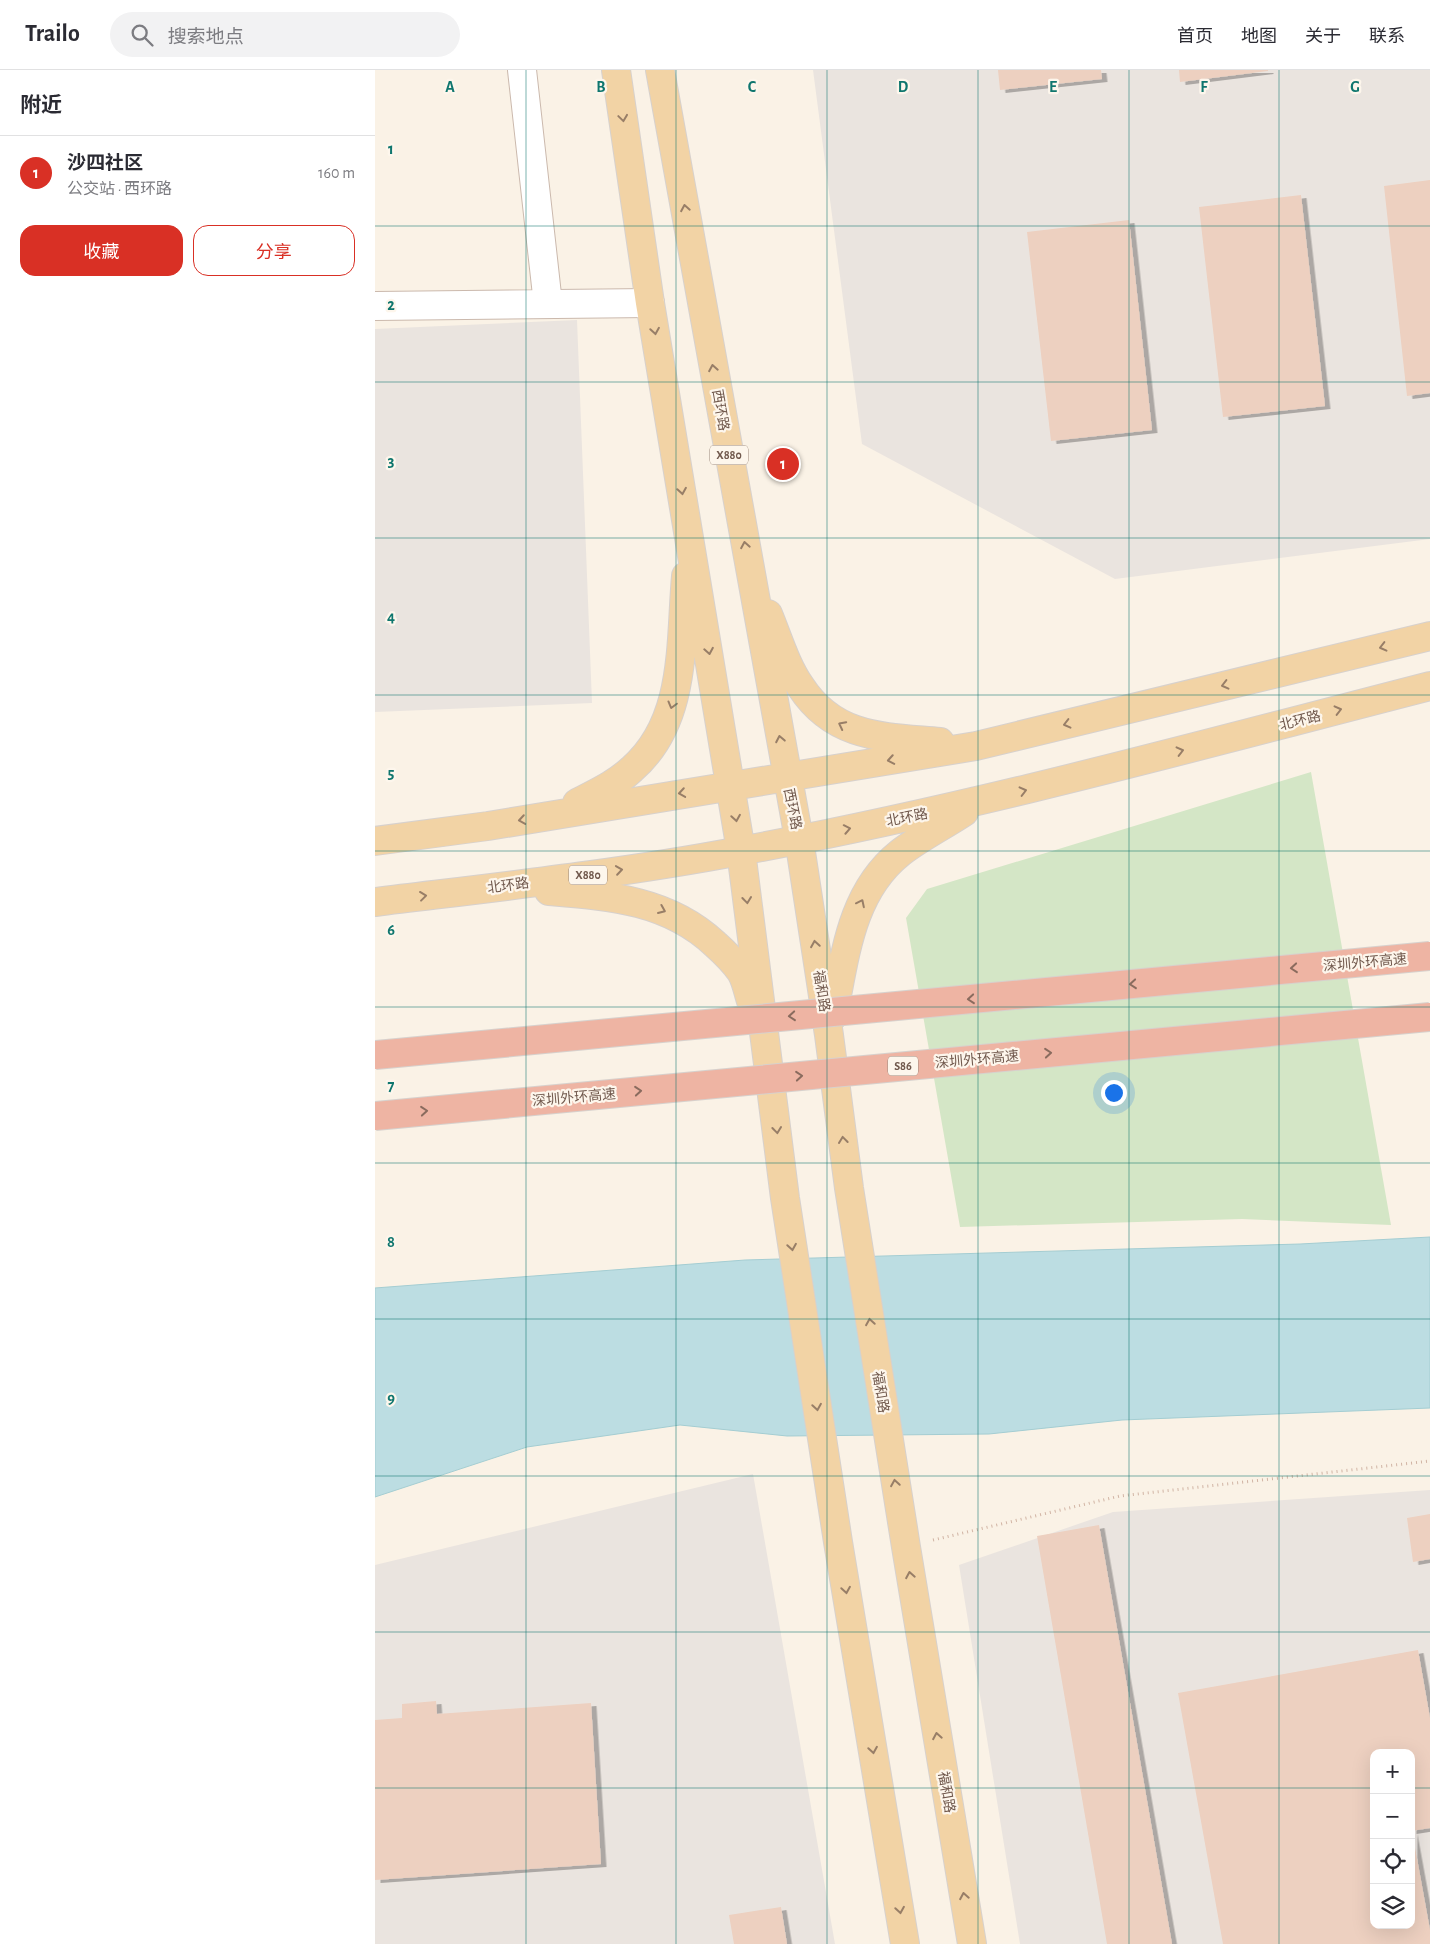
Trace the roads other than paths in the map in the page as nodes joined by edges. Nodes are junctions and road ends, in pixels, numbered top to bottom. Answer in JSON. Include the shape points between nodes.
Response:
{"nodes":[{"id":1,"x":522,"y":70,"type":"edge"},
{"id":2,"x":616,"y":70,"type":"edge"},
{"id":3,"x":661,"y":70,"type":"edge"},
{"id":4,"x":650,"y":303,"type":"junction"},
{"id":5,"x":548,"y":304,"type":"junction"},
{"id":6,"x":375,"y":306,"type":"edge"},
{"id":7,"x":689,"y":535,"type":"junction"},
{"id":8,"x":750,"y":576,"type":"junction"},
{"id":9,"x":1430,"y":636,"type":"edge"},
{"id":10,"x":1430,"y":686,"type":"edge"},
{"id":11,"x":976,"y":746,"type":"junction"},
{"id":12,"x":787,"y":778,"type":"junction"},
{"id":13,"x":731,"y":785,"type":"junction"},
{"id":14,"x":982,"y":802,"type":"junction"},
{"id":15,"x":553,"y":815,"type":"junction"},
{"id":16,"x":799,"y":839,"type":"junction"},
{"id":17,"x":375,"y":841,"type":"edge"},
{"id":18,"x":741,"y":851,"type":"junction"},
{"id":19,"x":493,"y":888,"type":"junction"},
{"id":20,"x":375,"y":902,"type":"edge"},
{"id":21,"x":1430,"y":956,"type":"edge"},
{"id":22,"x":1430,"y":1017,"type":"edge"},
{"id":23,"x":829,"y":1035,"type":"junction"},
{"id":24,"x":766,"y":1040,"type":"junction"},
{"id":25,"x":375,"y":1054,"type":"edge"},
{"id":26,"x":375,"y":1116,"type":"edge"},
{"id":27,"x":905,"y":1944,"type":"edge"},
{"id":28,"x":972,"y":1944,"type":"edge"}],
"edges":[{"from":1,"to":5,"type":"street"},
{"from":2,"to":4,"type":"main road","one_way":true},
{"from":8,"to":3,"type":"main road","name":"西环路","number":"X880","one_way":true},
{"from":4,"to":5,"type":"street"},
{"from":4,"to":7,"type":"main road","one_way":true},
{"from":5,"to":6,"type":"street"},
{"from":7,"to":13,"type":"main road","one_way":true},
{"from":7,"to":15,"type":"main road","one_way":true,"via":[[677,687],[662,732],[649,753],[632,770],[613,784]]},
{"from":11,"to":8,"type":"main road","one_way":true,"via":[[875,736],[832,720],[814,705],[800,686]]},
{"from":12,"to":8,"type":"main road","name":"西环路","number":"X880","one_way":true},
{"from":9,"to":11,"type":"main road","one_way":true},
{"from":14,"to":10,"type":"main road","name":"北环路","one_way":true},
{"from":11,"to":12,"type":"main road","one_way":true},
{"from":12,"to":13,"type":"main road"},
{"from":12,"to":16,"type":"main road","name":"西环路","number":"X880"},
{"from":13,"to":15,"type":"main road","one_way":true},
{"from":13,"to":18,"type":"main road","one_way":true},
{"from":16,"to":14,"type":"main road","name":"北环路","one_way":true},
{"from":23,"to":14,"type":"main road","one_way":true,"via":[[852,923],[871,885],[899,854]]},
{"from":15,"to":17,"type":"main road","one_way":true},
{"from":16,"to":18,"type":"main road","name":"北环路","number":"X880"},
{"from":23,"to":16,"type":"main road","name":"福和路","one_way":true},
{"from":19,"to":18,"type":"main road","name":"北环路","number":"X880","one_way":true},
{"from":18,"to":24,"type":"main road","one_way":true},
{"from":20,"to":19,"type":"main road","name":"北环路","number":"X880","one_way":true},
{"from":19,"to":24,"type":"main road","one_way":true,"via":[[619,897],[643,903],[687,923],[708,937],[741,973]]},
{"from":21,"to":25,"type":"highway","name":"深圳外环高速","one_way":true,"bridge":true},
{"from":26,"to":22,"type":"highway","name":"深圳外环高速","number":"S86","one_way":true,"bridge":true},
{"from":28,"to":23,"type":"main road","name":"福和路","one_way":true,"via":[[904,1539],[849,1188]]},
{"from":24,"to":27,"type":"main road","one_way":true,"via":[[785,1198]]}]}
